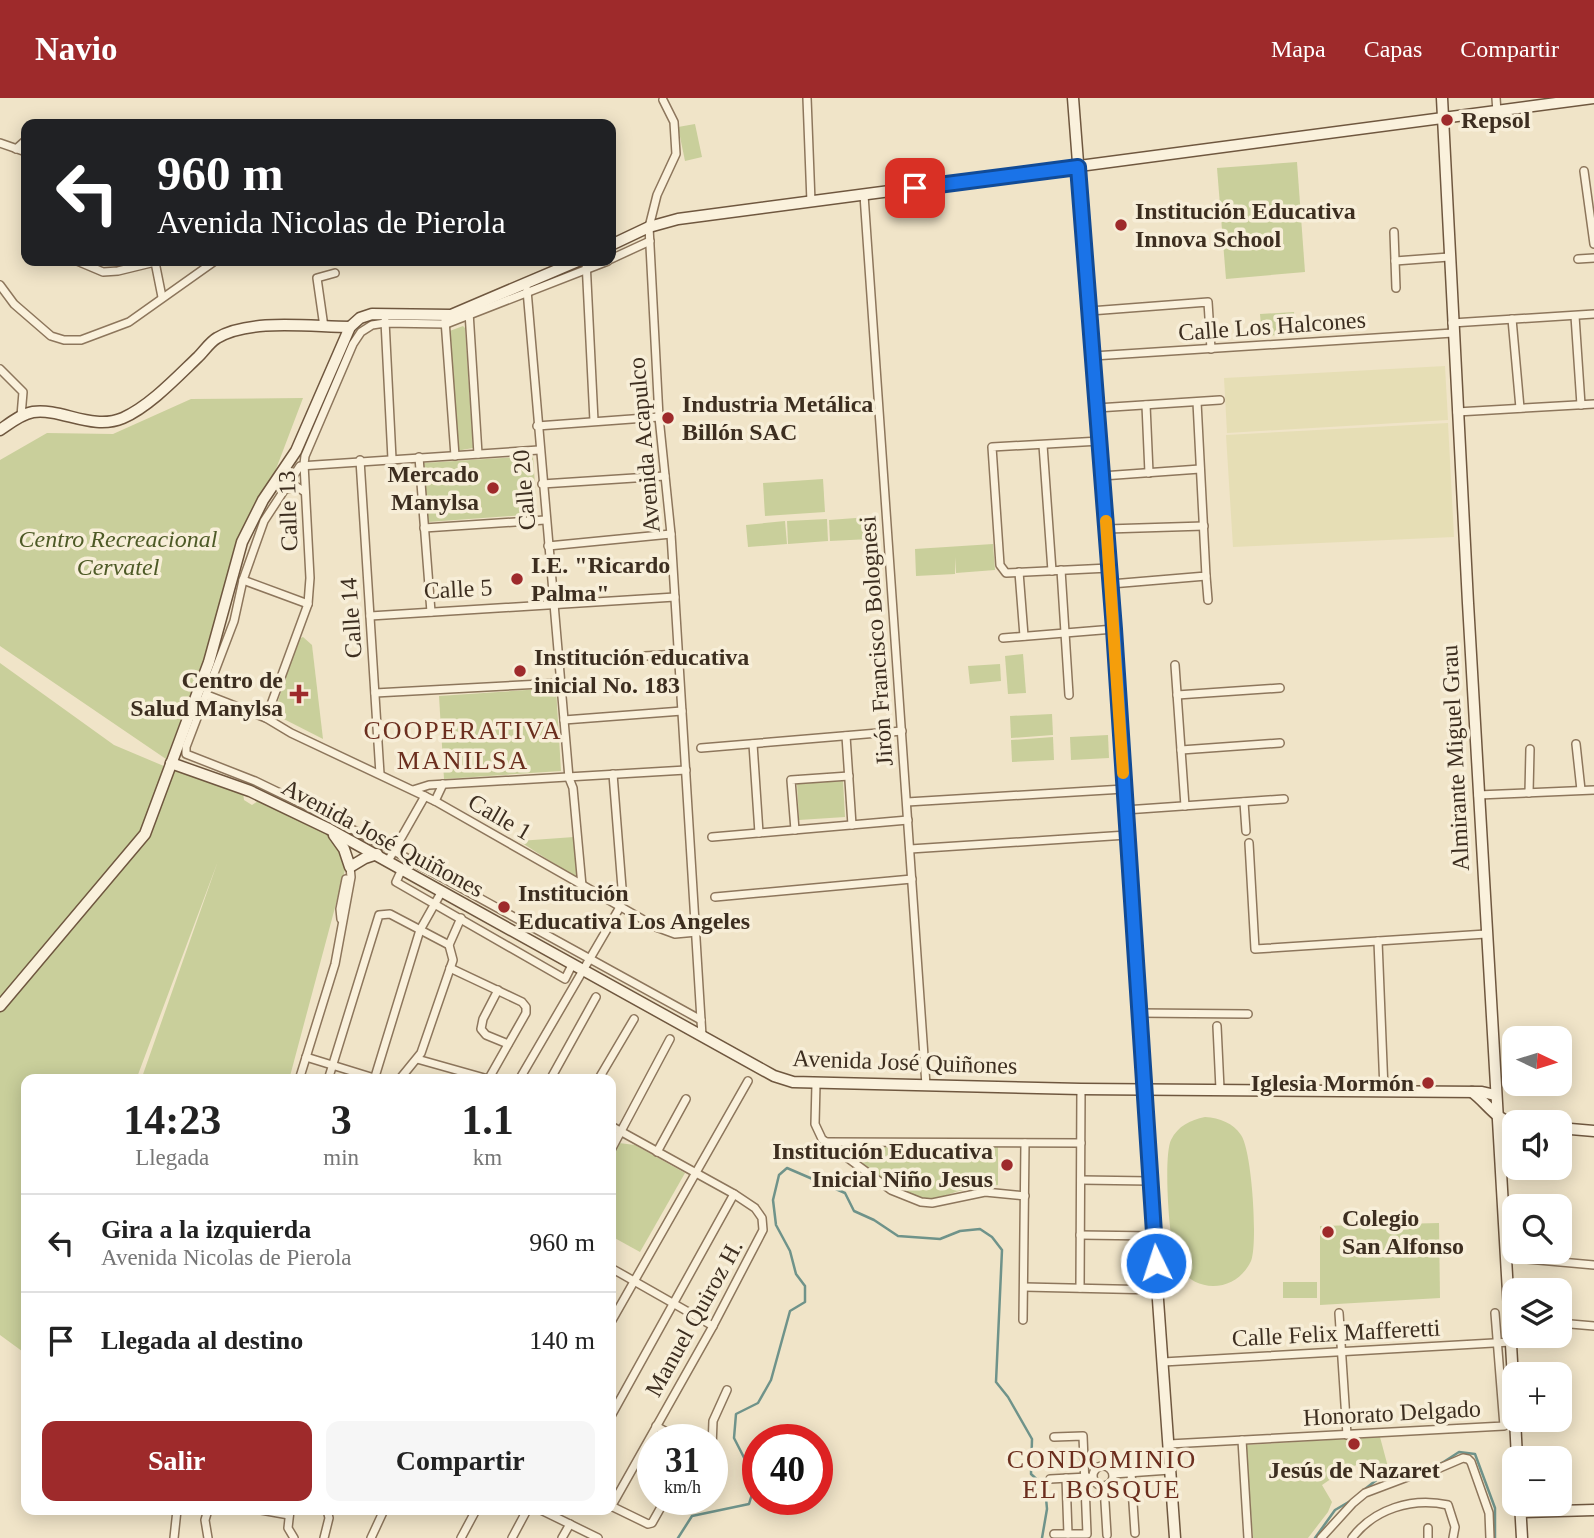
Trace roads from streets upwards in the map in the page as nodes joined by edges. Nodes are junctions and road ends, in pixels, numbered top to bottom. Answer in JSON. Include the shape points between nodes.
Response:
{"nodes":[{"id":1,"x":807,"y":98,"type":"edge"},
{"id":2,"x":1073,"y":98,"type":"edge"},
{"id":3,"x":1441,"y":98,"type":"edge"},
{"id":4,"x":1496,"y":98,"type":"edge"},
{"id":5,"x":1594,"y":98,"type":"edge"},
{"id":6,"x":663,"y":100,"type":"dead end"},
{"id":7,"x":1563,"y":100,"type":"edge"},
{"id":8,"x":1497,"y":112,"type":"junction"},
{"id":9,"x":1443,"y":119,"type":"junction"},
{"id":10,"x":0,"y":143,"type":"edge"},
{"id":11,"x":21,"y":144,"type":"edge"},
{"id":12,"x":16,"y":149,"type":"junction"},
{"id":13,"x":21,"y":150,"type":"edge"},
{"id":14,"x":1078,"y":167,"type":"junction"},
{"id":15,"x":1584,"y":171,"type":"dead end"},
{"id":16,"x":1590,"y":189,"type":"edge"},
{"id":17,"x":864,"y":195,"type":"junction"},
{"id":18,"x":811,"y":202,"type":"junction"},
{"id":19,"x":649,"y":227,"type":"junction"},
{"id":20,"x":1394,"y":232,"type":"dead end"},
{"id":21,"x":650,"y":241,"type":"junction"},
{"id":22,"x":616,"y":244,"type":"edge"},
{"id":23,"x":1594,"y":244,"type":"edge"},
{"id":24,"x":616,"y":257,"type":"edge"},
{"id":25,"x":1449,"y":257,"type":"junction"},
{"id":26,"x":1594,"y":258,"type":"edge"},
{"id":27,"x":1578,"y":259,"type":"dead end"},
{"id":28,"x":1395,"y":261,"type":"junction"},
{"id":29,"x":88,"y":266,"type":"edge"},
{"id":30,"x":132,"y":266,"type":"edge"},
{"id":31,"x":158,"y":266,"type":"edge"},
{"id":32,"x":208,"y":266,"type":"edge"},
{"id":33,"x":569,"y":266,"type":"edge"},
{"id":34,"x":586,"y":266,"type":"edge"},
{"id":35,"x":597,"y":266,"type":"edge"},
{"id":36,"x":587,"y":271,"type":"junction"},
{"id":37,"x":335,"y":273,"type":"dead end"},
{"id":38,"x":0,"y":285,"type":"edge"},
{"id":39,"x":527,"y":288,"type":"junction"},
{"id":40,"x":1396,"y":288,"type":"dead end"},
{"id":41,"x":162,"y":297,"type":"junction"},
{"id":42,"x":469,"y":310,"type":"junction"},
{"id":43,"x":1090,"y":311,"type":"junction"},
{"id":44,"x":1594,"y":314,"type":"edge"},
{"id":45,"x":1575,"y":316,"type":"junction"},
{"id":46,"x":384,"y":318,"type":"junction"},
{"id":47,"x":1512,"y":319,"type":"junction"},
{"id":48,"x":445,"y":320,"type":"junction"},
{"id":49,"x":324,"y":327,"type":"junction"},
{"id":50,"x":350,"y":327,"type":"junction"},
{"id":51,"x":1452,"y":328,"type":"junction"},
{"id":52,"x":1211,"y":349,"type":"junction"},
{"id":53,"x":1093,"y":356,"type":"junction"},
{"id":54,"x":0,"y":369,"type":"edge"},
{"id":55,"x":1220,"y":400,"type":"dead end"},
{"id":56,"x":1197,"y":402,"type":"junction"},
{"id":57,"x":1594,"y":404,"type":"edge"},
{"id":58,"x":1146,"y":405,"type":"junction"},
{"id":59,"x":1581,"y":405,"type":"junction"},
{"id":60,"x":1097,"y":408,"type":"junction"},
{"id":61,"x":1520,"y":408,"type":"junction"},
{"id":62,"x":1457,"y":412,"type":"junction"},
{"id":63,"x":21,"y":416,"type":"junction"},
{"id":64,"x":659,"y":417,"type":"junction"},
{"id":65,"x":594,"y":421,"type":"junction"},
{"id":66,"x":537,"y":426,"type":"junction"},
{"id":67,"x":0,"y":430,"type":"edge"},
{"id":68,"x":1100,"y":441,"type":"junction"},
{"id":69,"x":1043,"y":444,"type":"junction"},
{"id":70,"x":539,"y":450,"type":"junction"},
{"id":71,"x":478,"y":454,"type":"junction"},
{"id":72,"x":455,"y":456,"type":"junction"},
{"id":73,"x":419,"y":457,"type":"junction"},
{"id":74,"x":392,"y":459,"type":"junction"},
{"id":75,"x":360,"y":460,"type":"junction"},
{"id":76,"x":304,"y":464,"type":"junction"},
{"id":77,"x":1200,"y":469,"type":"junction"},
{"id":78,"x":1149,"y":473,"type":"junction"},
{"id":79,"x":665,"y":476,"type":"junction"},
{"id":80,"x":1102,"y":476,"type":"junction"},
{"id":81,"x":542,"y":484,"type":"junction"},
{"id":82,"x":283,"y":489,"type":"junction"},
{"id":83,"x":305,"y":492,"type":"junction"},
{"id":84,"x":545,"y":520,"type":"junction"},
{"id":85,"x":1204,"y":526,"type":"junction"},
{"id":86,"x":424,"y":528,"type":"junction"},
{"id":87,"x":1107,"y":529,"type":"junction"},
{"id":88,"x":671,"y":534,"type":"junction"},
{"id":89,"x":548,"y":547,"type":"junction"},
{"id":90,"x":1110,"y":568,"type":"junction"},
{"id":91,"x":1057,"y":570,"type":"junction"},
{"id":92,"x":1019,"y":572,"type":"junction"},
{"id":93,"x":1206,"y":576,"type":"junction"},
{"id":94,"x":243,"y":580,"type":"junction"},
{"id":95,"x":1111,"y":584,"type":"junction"},
{"id":96,"x":675,"y":597,"type":"junction"},
{"id":97,"x":1208,"y":600,"type":"dead end"},
{"id":98,"x":308,"y":604,"type":"junction"},
{"id":99,"x":553,"y":605,"type":"junction"},
{"id":100,"x":431,"y":612,"type":"junction"},
{"id":101,"x":370,"y":616,"type":"junction"},
{"id":102,"x":1114,"y":629,"type":"junction"},
{"id":103,"x":1065,"y":633,"type":"junction"},
{"id":104,"x":1024,"y":636,"type":"junction"},
{"id":105,"x":1003,"y":638,"type":"dead end"},
{"id":106,"x":679,"y":654,"type":"junction"},
{"id":107,"x":558,"y":661,"type":"junction"},
{"id":108,"x":1175,"y":665,"type":"dead end"},
{"id":109,"x":560,"y":683,"type":"junction"},
{"id":110,"x":1280,"y":688,"type":"dead end"},
{"id":111,"x":375,"y":693,"type":"junction"},
{"id":112,"x":206,"y":695,"type":"junction"},
{"id":113,"x":1069,"y":695,"type":"dead end"},
{"id":114,"x":1177,"y":695,"type":"junction"},
{"id":115,"x":682,"y":711,"type":"junction"},
{"id":116,"x":266,"y":718,"type":"junction"},
{"id":117,"x":564,"y":720,"type":"junction"},
{"id":118,"x":902,"y":731,"type":"junction"},
{"id":119,"x":846,"y":736,"type":"junction"},
{"id":120,"x":1280,"y":743,"type":"dead end"},
{"id":121,"x":753,"y":744,"type":"junction"},
{"id":122,"x":1576,"y":744,"type":"dead end"},
{"id":123,"x":701,"y":748,"type":"dead end"},
{"id":124,"x":1530,"y":749,"type":"dead end"},
{"id":125,"x":1181,"y":750,"type":"junction"},
{"id":126,"x":171,"y":762,"type":"junction"},
{"id":127,"x":686,"y":770,"type":"junction"},
{"id":128,"x":380,"y":774,"type":"junction"},
{"id":129,"x":613,"y":774,"type":"junction"},
{"id":130,"x":849,"y":776,"type":"junction"},
{"id":131,"x":569,"y":778,"type":"junction"},
{"id":132,"x":443,"y":784,"type":"junction"},
{"id":133,"x":1124,"y":789,"type":"junction"},
{"id":134,"x":412,"y":790,"type":"junction"},
{"id":135,"x":1581,"y":790,"type":"junction"},
{"id":136,"x":1594,"y":790,"type":"edge"},
{"id":137,"x":1529,"y":793,"type":"junction"},
{"id":138,"x":1478,"y":795,"type":"junction"},
{"id":139,"x":425,"y":796,"type":"junction"},
{"id":140,"x":1284,"y":799,"type":"dead end"},
{"id":141,"x":435,"y":801,"type":"junction"},
{"id":142,"x":907,"y":802,"type":"junction"},
{"id":143,"x":1244,"y":802,"type":"junction"},
{"id":144,"x":1185,"y":806,"type":"junction"},
{"id":145,"x":1125,"y":810,"type":"junction"},
{"id":146,"x":908,"y":820,"type":"junction"},
{"id":147,"x":852,"y":825,"type":"junction"},
{"id":148,"x":329,"y":829,"type":"junction"},
{"id":149,"x":794,"y":830,"type":"junction"},
{"id":150,"x":1246,"y":831,"type":"dead end"},
{"id":151,"x":759,"y":833,"type":"junction"},
{"id":152,"x":1127,"y":835,"type":"junction"},
{"id":153,"x":712,"y":836,"type":"dead end"},
{"id":154,"x":355,"y":843,"type":"junction"},
{"id":155,"x":1249,"y":843,"type":"dead end"},
{"id":156,"x":910,"y":849,"type":"junction"},
{"id":157,"x":394,"y":851,"type":"junction"},
{"id":158,"x":377,"y":854,"type":"junction"},
{"id":159,"x":388,"y":861,"type":"junction"},
{"id":160,"x":350,"y":867,"type":"junction"},
{"id":161,"x":402,"y":869,"type":"junction"},
{"id":162,"x":912,"y":879,"type":"junction"},
{"id":163,"x":582,"y":886,"type":"junction"},
{"id":164,"x":442,"y":891,"type":"junction"},
{"id":165,"x":715,"y":897,"type":"dead end"},
{"id":166,"x":435,"y":904,"type":"junction"},
{"id":167,"x":620,"y":907,"type":"junction"},
{"id":168,"x":479,"y":912,"type":"junction"},
{"id":169,"x":461,"y":918,"type":"junction"},
{"id":170,"x":471,"y":924,"type":"junction"},
{"id":171,"x":420,"y":930,"type":"junction"},
{"id":172,"x":697,"y":932,"type":"junction"},
{"id":173,"x":1486,"y":934,"type":"junction"},
{"id":174,"x":1378,"y":941,"type":"junction"},
{"id":175,"x":449,"y":945,"type":"junction"},
{"id":176,"x":589,"y":957,"type":"junction"},
{"id":177,"x":577,"y":967,"type":"junction"},
{"id":178,"x":450,"y":968,"type":"junction"},
{"id":179,"x":498,"y":990,"type":"junction"},
{"id":180,"x":596,"y":997,"type":"dead end"},
{"id":181,"x":0,"y":1006,"type":"edge"},
{"id":182,"x":1138,"y":1013,"type":"junction"},
{"id":183,"x":1248,"y":1014,"type":"dead end"},
{"id":184,"x":634,"y":1019,"type":"dead end"},
{"id":185,"x":701,"y":1020,"type":"junction"},
{"id":186,"x":1217,"y":1027,"type":"dead end"},
{"id":187,"x":702,"y":1036,"type":"junction"},
{"id":188,"x":670,"y":1040,"type":"dead end"},
{"id":189,"x":508,"y":1044,"type":"junction"},
{"id":190,"x":306,"y":1057,"type":"junction"},
{"id":191,"x":417,"y":1059,"type":"junction"},
{"id":192,"x":332,"y":1065,"type":"junction"},
{"id":193,"x":301,"y":1074,"type":"edge"},
{"id":194,"x":330,"y":1074,"type":"edge"},
{"id":195,"x":359,"y":1074,"type":"edge"},
{"id":196,"x":376,"y":1074,"type":"edge"},
{"id":197,"x":405,"y":1074,"type":"edge"},
{"id":198,"x":468,"y":1074,"type":"edge"},
{"id":199,"x":491,"y":1074,"type":"edge"},
{"id":200,"x":525,"y":1074,"type":"edge"},
{"id":201,"x":553,"y":1074,"type":"edge"},
{"id":202,"x":602,"y":1074,"type":"edge"},
{"id":203,"x":748,"y":1081,"type":"dead end"},
{"id":204,"x":816,"y":1084,"type":"junction"},
{"id":205,"x":926,"y":1084,"type":"junction"},
{"id":206,"x":1220,"y":1089,"type":"junction"},
{"id":207,"x":1081,"y":1090,"type":"junction"},
{"id":208,"x":1143,"y":1090,"type":"junction"},
{"id":209,"x":1384,"y":1090,"type":"junction"},
{"id":210,"x":1472,"y":1092,"type":"junction"},
{"id":211,"x":1495,"y":1095,"type":"junction"},
{"id":212,"x":686,"y":1099,"type":"dead end"},
{"id":213,"x":1496,"y":1115,"type":"junction"},
{"id":214,"x":1502,"y":1120,"type":"edge"},
{"id":215,"x":616,"y":1128,"type":"edge"},
{"id":216,"x":1572,"y":1129,"type":"edge"},
{"id":217,"x":621,"y":1131,"type":"junction"},
{"id":218,"x":1594,"y":1131,"type":"edge"},
{"id":219,"x":616,"y":1140,"type":"edge"},
{"id":220,"x":825,"y":1142,"type":"junction"},
{"id":221,"x":1025,"y":1143,"type":"junction"},
{"id":222,"x":1081,"y":1143,"type":"junction"},
{"id":223,"x":657,"y":1152,"type":"junction"},
{"id":224,"x":694,"y":1173,"type":"junction"},
{"id":225,"x":1081,"y":1180,"type":"junction"},
{"id":226,"x":1150,"y":1181,"type":"junction"},
{"id":227,"x":734,"y":1194,"type":"junction"},
{"id":228,"x":1025,"y":1196,"type":"junction"},
{"id":229,"x":1502,"y":1209,"type":"edge"},
{"id":230,"x":1080,"y":1235,"type":"junction"},
{"id":231,"x":1154,"y":1236,"type":"junction"},
{"id":232,"x":1572,"y":1263,"type":"edge"},
{"id":233,"x":1594,"y":1265,"type":"edge"},
{"id":234,"x":616,"y":1271,"type":"edge"},
{"id":235,"x":634,"y":1280,"type":"junction"},
{"id":236,"x":1024,"y":1287,"type":"junction"},
{"id":237,"x":1080,"y":1288,"type":"junction"},
{"id":238,"x":1157,"y":1290,"type":"junction"},
{"id":239,"x":673,"y":1302,"type":"junction"},
{"id":240,"x":1339,"y":1312,"type":"dead end"},
{"id":241,"x":616,"y":1313,"type":"edge"},
{"id":242,"x":1495,"y":1313,"type":"dead end"},
{"id":243,"x":1023,"y":1320,"type":"dead end"},
{"id":244,"x":1572,"y":1324,"type":"edge"},
{"id":245,"x":713,"y":1326,"type":"junction"},
{"id":246,"x":1594,"y":1326,"type":"edge"},
{"id":247,"x":1498,"y":1343,"type":"junction"},
{"id":248,"x":1502,"y":1343,"type":"edge"},
{"id":249,"x":1340,"y":1352,"type":"junction"},
{"id":250,"x":1163,"y":1362,"type":"junction"},
{"id":251,"x":727,"y":1390,"type":"dead end"},
{"id":252,"x":616,"y":1398,"type":"edge"},
{"id":253,"x":657,"y":1424,"type":"edge"},
{"id":254,"x":713,"y":1424,"type":"edge"},
{"id":255,"x":1347,"y":1435,"type":"junction"},
{"id":256,"x":1054,"y":1437,"type":"dead end"},
{"id":257,"x":1242,"y":1440,"type":"junction"},
{"id":258,"x":1169,"y":1444,"type":"junction"},
{"id":259,"x":637,"y":1460,"type":"edge"},
{"id":260,"x":1170,"y":1470,"type":"junction"},
{"id":261,"x":1131,"y":1472,"type":"junction"},
{"id":262,"x":1113,"y":1474,"type":"junction"},
{"id":263,"x":1088,"y":1477,"type":"junction"},
{"id":264,"x":1066,"y":1478,"type":"junction"},
{"id":265,"x":1050,"y":1479,"type":"dead end"},
{"id":266,"x":1104,"y":1486,"type":"junction"},
{"id":267,"x":616,"y":1498,"type":"edge"},
{"id":268,"x":616,"y":1509,"type":"edge"},
{"id":269,"x":1572,"y":1509,"type":"edge"},
{"id":270,"x":1594,"y":1510,"type":"edge"},
{"id":271,"x":176,"y":1515,"type":"edge"},
{"id":272,"x":206,"y":1515,"type":"edge"},
{"id":273,"x":289,"y":1515,"type":"edge"},
{"id":274,"x":329,"y":1515,"type":"edge"},
{"id":275,"x":382,"y":1515,"type":"edge"},
{"id":276,"x":473,"y":1515,"type":"edge"},
{"id":277,"x":524,"y":1515,"type":"edge"},
{"id":278,"x":551,"y":1515,"type":"edge"},
{"id":279,"x":657,"y":1515,"type":"edge"},
{"id":280,"x":1521,"y":1516,"type":"edge"},
{"id":281,"x":570,"y":1524,"type":"junction"},
{"id":282,"x":1429,"y":1528,"type":"dead end"},
{"id":283,"x":1054,"y":1534,"type":"dead end"},
{"id":284,"x":1068,"y":1534,"type":"junction"},
{"id":285,"x":1135,"y":1534,"type":"dead end"},
{"id":286,"x":1107,"y":1535,"type":"dead end"},
{"id":287,"x":174,"y":1538,"type":"edge"},
{"id":288,"x":208,"y":1538,"type":"edge"},
{"id":289,"x":294,"y":1538,"type":"edge"},
{"id":290,"x":324,"y":1538,"type":"edge"},
{"id":291,"x":371,"y":1538,"type":"edge"},
{"id":292,"x":461,"y":1538,"type":"edge"},
{"id":293,"x":512,"y":1538,"type":"edge"},
{"id":294,"x":562,"y":1538,"type":"edge"},
{"id":295,"x":598,"y":1538,"type":"edge"},
{"id":296,"x":1175,"y":1538,"type":"edge"},
{"id":297,"x":1248,"y":1538,"type":"edge"},
{"id":298,"x":1321,"y":1538,"type":"edge"},
{"id":299,"x":1352,"y":1538,"type":"edge"},
{"id":300,"x":1428,"y":1538,"type":"edge"},
{"id":301,"x":1453,"y":1538,"type":"edge"},
{"id":302,"x":1490,"y":1538,"type":"edge"},
{"id":303,"x":1522,"y":1538,"type":"edge"}],
"edges":[{"from":1,"to":18,"type":"street"},
{"from":2,"to":14,"type":"street"},
{"from":3,"to":9,"type":"street","name":"Almirante Miguel Grau"},
{"from":4,"to":8,"type":"street"},
{"from":5,"to":7,"type":"street"},
{"from":6,"to":19,"type":"street","name":"Avenida Acapulco","via":[[674,122],[676,154],[657,195]]},
{"from":7,"to":8,"type":"street"},
{"from":8,"to":9,"type":"street"},
{"from":9,"to":14,"type":"street"},
{"from":9,"to":25,"type":"street","name":"Almirante Miguel Grau"},
{"from":10,"to":12,"type":"street"},
{"from":11,"to":12,"type":"street"},
{"from":12,"to":13,"type":"street"},
{"from":14,"to":17,"type":"street"},
{"from":14,"to":43,"type":"street"},
{"from":15,"to":16,"type":"street"},
{"from":16,"to":23,"type":"street"},
{"from":17,"to":18,"type":"street"},
{"from":17,"to":118,"type":"street","name":"Jirón Francisco Bolognesi"},
{"from":18,"to":19,"type":"street"},
{"from":19,"to":21,"type":"street","name":"Avenida Acapulco"},
{"from":19,"to":22,"type":"street"},
{"from":20,"to":28,"type":"street"},
{"from":21,"to":24,"type":"street"},
{"from":21,"to":64,"type":"street","name":"Avenida Acapulco"},
{"from":25,"to":28,"type":"street"},
{"from":25,"to":51,"type":"street","name":"Almirante Miguel Grau"},
{"from":26,"to":27,"type":"street"},
{"from":28,"to":40,"type":"street"},
{"from":29,"to":30,"type":"street","via":[[103,272]]},
{"from":31,"to":41,"type":"street"},
{"from":32,"to":41,"type":"street"},
{"from":33,"to":39,"type":"street"},
{"from":34,"to":36,"type":"street"},
{"from":35,"to":36,"type":"street"},
{"from":36,"to":39,"type":"street"},
{"from":36,"to":65,"type":"street"},
{"from":37,"to":49,"type":"street","via":[[317,278]]},
{"from":38,"to":41,"type":"street","via":[[51,336],[72,340],[122,326]]},
{"from":39,"to":42,"type":"street"},
{"from":39,"to":66,"type":"street","name":"Calle 20"},
{"from":42,"to":48,"type":"street"},
{"from":42,"to":71,"type":"street"},
{"from":43,"to":52,"type":"street","via":[[1208,302]]},
{"from":43,"to":53,"type":"street"},
{"from":44,"to":45,"type":"street","name":"Calle Los Halcones"},
{"from":45,"to":47,"type":"street","name":"Calle Los Halcones"},
{"from":45,"to":59,"type":"street"},
{"from":46,"to":48,"type":"street"},
{"from":46,"to":50,"type":"street","via":[[360,318]]},
{"from":46,"to":74,"type":"street"},
{"from":46,"to":76,"type":"street","name":"Calle 13","via":[[361,332],[353,344]]},
{"from":47,"to":51,"type":"street","name":"Calle Los Halcones"},
{"from":47,"to":61,"type":"street"},
{"from":48,"to":72,"type":"street"},
{"from":49,"to":50,"type":"street"},
{"from":49,"to":63,"type":"street","via":[[250,327],[217,338],[157,395],[122,418],[82,421],[44,412]]},
{"from":50,"to":126,"type":"street","via":[[296,451],[242,542],[209,662]]},
{"from":51,"to":52,"type":"street","name":"Calle Los Halcones"},
{"from":51,"to":62,"type":"street","name":"Almirante Miguel Grau"},
{"from":52,"to":53,"type":"street","name":"Calle Los Halcones"},
{"from":53,"to":60,"type":"street"},
{"from":54,"to":63,"type":"street","via":[[23,392]]},
{"from":55,"to":56,"type":"street"},
{"from":56,"to":58,"type":"street"},
{"from":56,"to":77,"type":"street"},
{"from":57,"to":59,"type":"street"},
{"from":58,"to":60,"type":"street"},
{"from":58,"to":78,"type":"street"},
{"from":59,"to":61,"type":"street"},
{"from":60,"to":68,"type":"street"},
{"from":61,"to":62,"type":"street"},
{"from":62,"to":138,"type":"street","name":"Almirante Miguel Grau"},
{"from":63,"to":67,"type":"street"},
{"from":64,"to":65,"type":"street"},
{"from":64,"to":79,"type":"street","name":"Avenida Acapulco"},
{"from":65,"to":66,"type":"street"},
{"from":66,"to":70,"type":"street","name":"Calle 20"},
{"from":68,"to":69,"type":"street"},
{"from":68,"to":80,"type":"street"},
{"from":69,"to":91,"type":"street"},
{"from":69,"to":92,"type":"street","via":[[992,447],[1000,565],[1006,573]]},
{"from":70,"to":71,"type":"street"},
{"from":70,"to":81,"type":"street","name":"Calle 20"},
{"from":71,"to":72,"type":"street"},
{"from":72,"to":73,"type":"street"},
{"from":73,"to":74,"type":"street"},
{"from":73,"to":86,"type":"street"},
{"from":74,"to":75,"type":"street"},
{"from":75,"to":76,"type":"street"},
{"from":75,"to":101,"type":"street","name":"Calle 14"},
{"from":76,"to":82,"type":"street"},
{"from":76,"to":83,"type":"street","name":"Calle 13"},
{"from":77,"to":78,"type":"street"},
{"from":77,"to":85,"type":"street"},
{"from":78,"to":80,"type":"street"},
{"from":79,"to":81,"type":"street"},
{"from":79,"to":88,"type":"street","name":"Avenida Acapulco"},
{"from":80,"to":87,"type":"street"},
{"from":81,"to":84,"type":"street","name":"Calle 20"},
{"from":82,"to":83,"type":"street"},
{"from":82,"to":94,"type":"street","via":[[264,521]]},
{"from":83,"to":98,"type":"street","name":"Calle 13"},
{"from":84,"to":86,"type":"street"},
{"from":84,"to":89,"type":"street","name":"Calle 20"},
{"from":85,"to":87,"type":"street"},
{"from":85,"to":93,"type":"street"},
{"from":86,"to":100,"type":"street"},
{"from":87,"to":90,"type":"street"},
{"from":88,"to":89,"type":"street"},
{"from":88,"to":96,"type":"street","name":"Avenida Acapulco"},
{"from":89,"to":99,"type":"street","name":"Calle 20"},
{"from":90,"to":91,"type":"street"},
{"from":90,"to":95,"type":"street"},
{"from":91,"to":92,"type":"street"},
{"from":91,"to":103,"type":"street"},
{"from":92,"to":104,"type":"street"},
{"from":93,"to":95,"type":"street"},
{"from":93,"to":97,"type":"street"},
{"from":94,"to":98,"type":"street"},
{"from":94,"to":112,"type":"street","via":[[234,621]]},
{"from":95,"to":102,"type":"street"},
{"from":96,"to":99,"type":"street","name":"Calle 5"},
{"from":96,"to":106,"type":"street","name":"Avenida Acapulco"},
{"from":98,"to":116,"type":"street","name":"Calle 13"},
{"from":99,"to":100,"type":"street","name":"Calle 5"},
{"from":99,"to":107,"type":"street","name":"Calle 20"},
{"from":100,"to":101,"type":"street","name":"Calle 5"},
{"from":101,"to":111,"type":"street","name":"Calle 14"},
{"from":102,"to":103,"type":"street"},
{"from":102,"to":133,"type":"street"},
{"from":103,"to":104,"type":"street"},
{"from":103,"to":113,"type":"street"},
{"from":104,"to":105,"type":"street"},
{"from":106,"to":107,"type":"street"},
{"from":106,"to":115,"type":"street","name":"Avenida Acapulco"},
{"from":107,"to":109,"type":"street","name":"Calle 20"},
{"from":108,"to":114,"type":"street"},
{"from":109,"to":111,"type":"street"},
{"from":109,"to":117,"type":"street","name":"Calle 20"},
{"from":110,"to":114,"type":"street"},
{"from":111,"to":128,"type":"street","name":"Calle 14"},
{"from":112,"to":116,"type":"street","name":"Calle 1"},
{"from":112,"to":157,"type":"street","via":[[186,747],[187,756],[255,781]]},
{"from":114,"to":125,"type":"street"},
{"from":115,"to":117,"type":"street"},
{"from":115,"to":127,"type":"street","name":"Avenida Acapulco"},
{"from":116,"to":128,"type":"street","name":"Calle 1"},
{"from":117,"to":131,"type":"street","name":"Calle 20"},
{"from":118,"to":119,"type":"street"},
{"from":118,"to":142,"type":"street","name":"Jirón Francisco Bolognesi"},
{"from":119,"to":121,"type":"street"},
{"from":119,"to":130,"type":"street"},
{"from":120,"to":125,"type":"street"},
{"from":121,"to":123,"type":"street"},
{"from":121,"to":151,"type":"street"},
{"from":122,"to":135,"type":"street"},
{"from":124,"to":137,"type":"street"},
{"from":125,"to":144,"type":"street"},
{"from":126,"to":148,"type":"street","name":"Avenida José Quiñones","via":[[250,791]]},
{"from":126,"to":181,"type":"street","via":[[145,834]]},
{"from":127,"to":129,"type":"street"},
{"from":127,"to":172,"type":"street","name":"Avenida Acapulco"},
{"from":128,"to":134,"type":"street","name":"Calle 1"},
{"from":129,"to":131,"type":"street"},
{"from":129,"to":167,"type":"street"},
{"from":130,"to":147,"type":"street"},
{"from":130,"to":149,"type":"street","via":[[791,780]]},
{"from":131,"to":132,"type":"street"},
{"from":131,"to":163,"type":"street","name":"Calle 20"},
{"from":132,"to":134,"type":"street"},
{"from":132,"to":141,"type":"street"},
{"from":133,"to":142,"type":"street"},
{"from":133,"to":145,"type":"street"},
{"from":134,"to":139,"type":"street","name":"Calle 1"},
{"from":135,"to":136,"type":"street"},
{"from":135,"to":137,"type":"street"},
{"from":137,"to":138,"type":"street"},
{"from":138,"to":173,"type":"street","name":"Almirante Miguel Grau"},
{"from":139,"to":141,"type":"street","name":"Calle 1"},
{"from":139,"to":157,"type":"street"},
{"from":140,"to":143,"type":"street"},
{"from":141,"to":163,"type":"street","name":"Calle 1"},
{"from":142,"to":146,"type":"street","name":"Jirón Francisco Bolognesi"},
{"from":143,"to":144,"type":"street"},
{"from":143,"to":150,"type":"street"},
{"from":144,"to":145,"type":"street"},
{"from":145,"to":152,"type":"street"},
{"from":146,"to":147,"type":"street"},
{"from":146,"to":156,"type":"street","name":"Jirón Francisco Bolognesi"},
{"from":147,"to":149,"type":"street"},
{"from":148,"to":154,"type":"street","name":"Avenida José Quiñones"},
{"from":148,"to":160,"type":"street","via":[[341,842]]},
{"from":149,"to":151,"type":"street"},
{"from":151,"to":153,"type":"street"},
{"from":152,"to":156,"type":"street"},
{"from":152,"to":182,"type":"street"},
{"from":154,"to":158,"type":"street","name":"Avenida José Quiñones"},
{"from":154,"to":160,"type":"street"},
{"from":155,"to":174,"type":"street","via":[[1255,949]]},
{"from":156,"to":162,"type":"street","name":"Jirón Francisco Bolognesi"},
{"from":157,"to":159,"type":"street"},
{"from":157,"to":176,"type":"street"},
{"from":158,"to":159,"type":"street","name":"Avenida José Quiñones"},
{"from":158,"to":160,"type":"street"},
{"from":159,"to":161,"type":"street","name":"Avenida José Quiñones"},
{"from":160,"to":190,"type":"street","via":[[335,964]]},
{"from":161,"to":164,"type":"street","name":"Avenida José Quiñones"},
{"from":161,"to":166,"type":"street","via":[[396,882]]},
{"from":162,"to":165,"type":"street"},
{"from":162,"to":205,"type":"street","name":"Jirón Francisco Bolognesi"},
{"from":163,"to":167,"type":"street","name":"Calle 1"},
{"from":164,"to":166,"type":"street"},
{"from":164,"to":168,"type":"street","name":"Avenida José Quiñones"},
{"from":166,"to":169,"type":"street"},
{"from":166,"to":171,"type":"street"},
{"from":167,"to":172,"type":"street","name":"Calle 1","via":[[665,931]]},
{"from":167,"to":176,"type":"street"},
{"from":168,"to":170,"type":"street"},
{"from":168,"to":177,"type":"street","name":"Avenida José Quiñones"},
{"from":169,"to":170,"type":"street"},
{"from":169,"to":175,"type":"street"},
{"from":170,"to":177,"type":"street","via":[[565,979]]},
{"from":171,"to":175,"type":"street"},
{"from":171,"to":192,"type":"street","via":[[390,914],[379,915]]},
{"from":171,"to":196,"type":"street"},
{"from":172,"to":185,"type":"street","name":"Avenida Acapulco"},
{"from":173,"to":174,"type":"street"},
{"from":173,"to":211,"type":"street","name":"Almirante Miguel Grau"},
{"from":174,"to":209,"type":"street"},
{"from":175,"to":178,"type":"street"},
{"from":176,"to":177,"type":"street"},
{"from":176,"to":185,"type":"street"},
{"from":177,"to":187,"type":"street","name":"Avenida José Quiñones"},
{"from":177,"to":200,"type":"street"},
{"from":178,"to":179,"type":"street"},
{"from":178,"to":191,"type":"street"},
{"from":179,"to":189,"type":"street","via":[[481,1030]]},
{"from":179,"to":189,"type":"street","via":[[522,1002],[527,1010]]},
{"from":180,"to":201,"type":"street"},
{"from":182,"to":183,"type":"street"},
{"from":182,"to":208,"type":"street"},
{"from":184,"to":202,"type":"street"},
{"from":185,"to":187,"type":"street","name":"Avenida Acapulco"},
{"from":186,"to":206,"type":"street"},
{"from":187,"to":204,"type":"street","name":"Avenida José Quiñones","via":[[774,1076]]},
{"from":188,"to":217,"type":"street"},
{"from":189,"to":199,"type":"street"},
{"from":190,"to":192,"type":"street"},
{"from":190,"to":193,"type":"street"},
{"from":191,"to":197,"type":"street"},
{"from":191,"to":198,"type":"street"},
{"from":192,"to":194,"type":"street"},
{"from":192,"to":195,"type":"street"},
{"from":203,"to":224,"type":"street"},
{"from":204,"to":205,"type":"street","name":"Avenida José Quiñones"},
{"from":204,"to":220,"type":"street","via":[[817,1132]]},
{"from":205,"to":207,"type":"street","name":"Avenida José Quiñones"},
{"from":206,"to":208,"type":"street","name":"Avenida José Quiñones"},
{"from":206,"to":209,"type":"street","name":"Avenida José Quiñones"},
{"from":207,"to":208,"type":"street","name":"Avenida José Quiñones"},
{"from":207,"to":222,"type":"street"},
{"from":208,"to":226,"type":"street"},
{"from":209,"to":210,"type":"street","name":"Avenida José Quiñones"},
{"from":210,"to":211,"type":"street","name":"Avenida José Quiñones"},
{"from":210,"to":213,"type":"street"},
{"from":211,"to":213,"type":"street","name":"Almirante Miguel Grau"},
{"from":212,"to":223,"type":"street"},
{"from":213,"to":214,"type":"street"},
{"from":213,"to":229,"type":"street","name":"Almirante Miguel Grau"},
{"from":215,"to":217,"type":"street","name":"Manuel Quiroz H."},
{"from":216,"to":218,"type":"street"},
{"from":217,"to":219,"type":"street"},
{"from":217,"to":223,"type":"street","name":"Manuel Quiroz H."},
{"from":220,"to":221,"type":"street"},
{"from":220,"to":228,"type":"street","via":[[880,1184],[921,1202],[985,1192]]},
{"from":221,"to":222,"type":"street"},
{"from":221,"to":228,"type":"street"},
{"from":222,"to":225,"type":"street"},
{"from":223,"to":224,"type":"street","name":"Manuel Quiroz H."},
{"from":224,"to":227,"type":"street","name":"Manuel Quiroz H."},
{"from":224,"to":235,"type":"street"},
{"from":225,"to":226,"type":"street"},
{"from":225,"to":230,"type":"street"},
{"from":226,"to":231,"type":"street"},
{"from":227,"to":239,"type":"street"},
{"from":227,"to":245,"type":"street","name":"Manuel Quiroz H.","via":[[755,1208],[763,1230]]},
{"from":228,"to":236,"type":"street"},
{"from":230,"to":231,"type":"street"},
{"from":230,"to":237,"type":"street"},
{"from":231,"to":238,"type":"street"},
{"from":232,"to":233,"type":"street"},
{"from":234,"to":235,"type":"street"},
{"from":235,"to":239,"type":"street"},
{"from":235,"to":241,"type":"street"},
{"from":236,"to":237,"type":"street"},
{"from":236,"to":243,"type":"street"},
{"from":237,"to":238,"type":"street"},
{"from":238,"to":250,"type":"street"},
{"from":239,"to":245,"type":"street"},
{"from":239,"to":252,"type":"street"},
{"from":240,"to":249,"type":"street"},
{"from":242,"to":247,"type":"street","name":"Honorato Delgado"},
{"from":244,"to":246,"type":"street"},
{"from":245,"to":253,"type":"street","name":"Manuel Quiroz H."},
{"from":247,"to":248,"type":"street","name":"Calle Felix Mafferetti"},
{"from":247,"to":249,"type":"street","name":"Calle Felix Mafferetti"},
{"from":247,"to":255,"type":"street","name":"Honorato Delgado","via":[[1504,1426]]},
{"from":249,"to":250,"type":"street","name":"Calle Felix Mafferetti"},
{"from":249,"to":255,"type":"street"},
{"from":250,"to":258,"type":"street"},
{"from":251,"to":254,"type":"street"},
{"from":255,"to":257,"type":"street","name":"Honorato Delgado"},
{"from":256,"to":263,"type":"street","via":[[1083,1436]]},
{"from":257,"to":258,"type":"street","name":"Honorato Delgado"},
{"from":257,"to":297,"type":"street"},
{"from":258,"to":260,"type":"street"},
{"from":259,"to":267,"type":"street","name":"Manuel Quiroz H."},
{"from":260,"to":261,"type":"street"},
{"from":260,"to":296,"type":"street"},
{"from":261,"to":262,"type":"street"},
{"from":261,"to":285,"type":"street"},
{"from":262,"to":263,"type":"street","via":[[1099,1466]]},
{"from":262,"to":266,"type":"street"},
{"from":263,"to":264,"type":"street"},
{"from":263,"to":266,"type":"street"},
{"from":263,"to":284,"type":"street","via":[[1087,1534]]},
{"from":264,"to":265,"type":"street"},
{"from":264,"to":284,"type":"street"},
{"from":266,"to":286,"type":"street"},
{"from":268,"to":279,"type":"street","via":[[648,1524]]},
{"from":269,"to":270,"type":"street"},
{"from":271,"to":287,"type":"street"},
{"from":272,"to":288,"type":"street"},
{"from":273,"to":289,"type":"street","via":[[288,1528]]},
{"from":274,"to":290,"type":"street"},
{"from":275,"to":291,"type":"street"},
{"from":276,"to":292,"type":"street"},
{"from":277,"to":293,"type":"street"},
{"from":278,"to":281,"type":"street"},
{"from":280,"to":303,"type":"street"},
{"from":281,"to":294,"type":"street"},
{"from":281,"to":295,"type":"street"},
{"from":282,"to":300,"type":"street"},
{"from":283,"to":284,"type":"street"},
{"from":298,"to":302,"type":"street","via":[[1365,1493],[1463,1458],[1471,1462],[1489,1513]]},
{"from":299,"to":301,"type":"street","via":[[1382,1512],[1426,1502],[1448,1504],[1455,1527]]}]}
